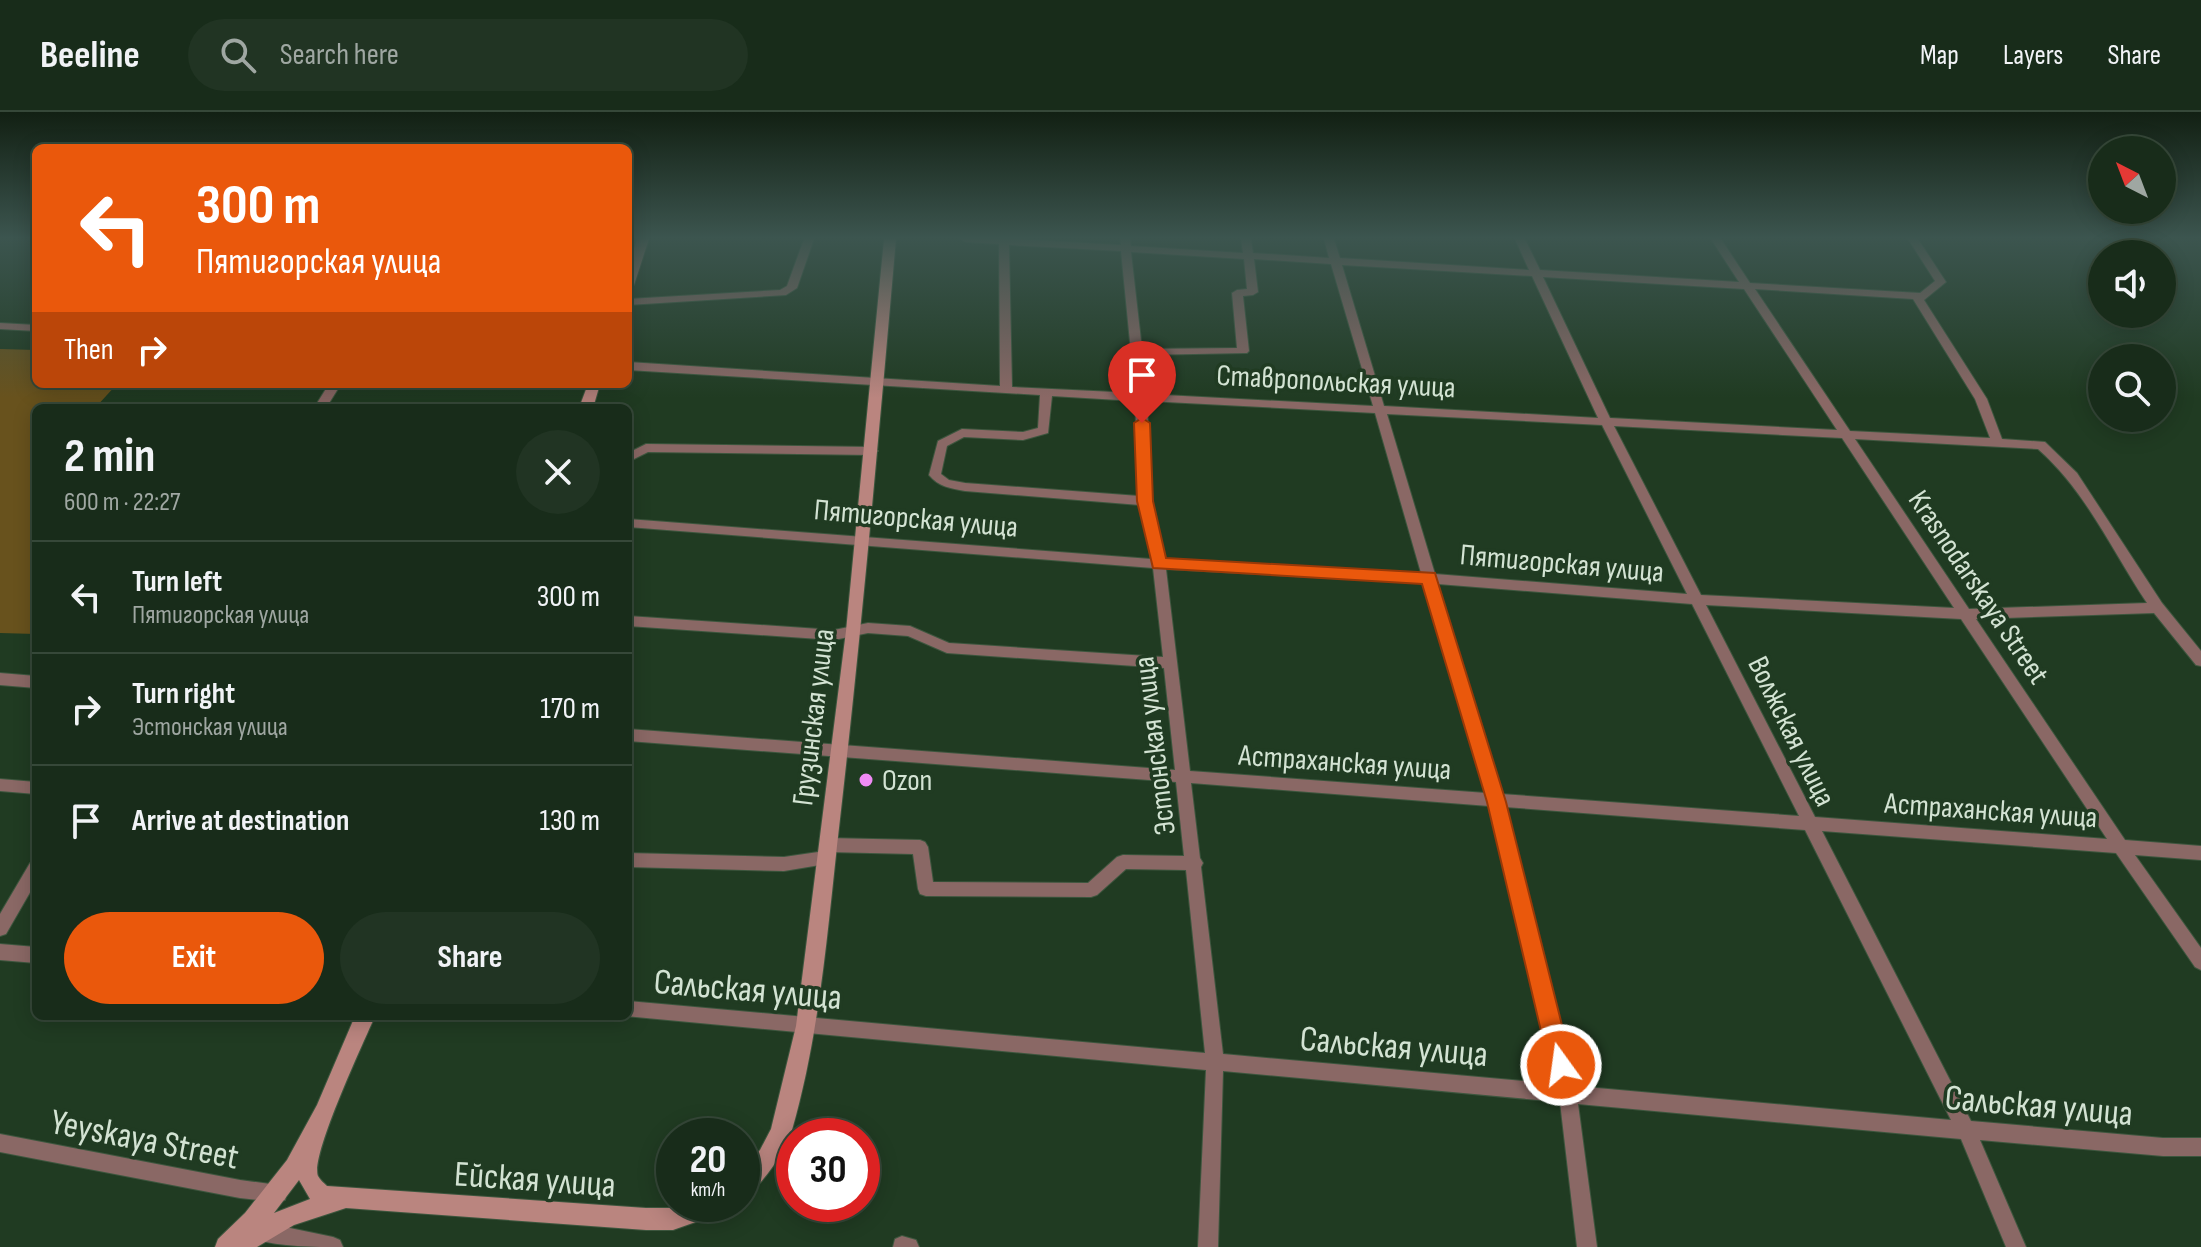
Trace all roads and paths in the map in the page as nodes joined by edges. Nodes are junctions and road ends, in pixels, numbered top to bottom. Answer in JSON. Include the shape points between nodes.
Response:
{"nodes":[{"id":1,"x":784,"y":292,"type":"edge"},
{"id":2,"x":886,"y":292,"type":"edge"},
{"id":3,"x":1005,"y":292,"type":"edge"},
{"id":4,"x":1130,"y":292,"type":"edge"},
{"id":5,"x":1253,"y":292,"type":"edge"},
{"id":6,"x":1346,"y":292,"type":"edge"},
{"id":7,"x":1544,"y":292,"type":"edge"},
{"id":8,"x":1751,"y":292,"type":"edge"},
{"id":9,"x":1862,"y":292,"type":"edge"},
{"id":10,"x":1927,"y":292,"type":"edge"},
{"id":11,"x":1921,"y":296,"type":"junction"},
{"id":12,"x":632,"y":302,"type":"edge"},
{"id":13,"x":0,"y":326,"type":"edge"},
{"id":14,"x":32,"y":328,"type":"edge"},
{"id":15,"x":1136,"y":352,"type":"junction"},
{"id":16,"x":632,"y":366,"type":"edge"},
{"id":17,"x":878,"y":381,"type":"junction"},
{"id":18,"x":1006,"y":390,"type":"junction"},
{"id":19,"x":1046,"y":392,"type":"junction"},
{"id":20,"x":1141,"y":397,"type":"junction"},
{"id":21,"x":1382,"y":410,"type":"junction"},
{"id":22,"x":1606,"y":422,"type":"junction"},
{"id":23,"x":1846,"y":435,"type":"junction"},
{"id":24,"x":1998,"y":443,"type":"junction"},
{"id":25,"x":872,"y":451,"type":"junction"},
{"id":26,"x":632,"y":456,"type":"edge"},
{"id":27,"x":1145,"y":501,"type":"junction"},
{"id":28,"x":632,"y":523,"type":"edge"},
{"id":29,"x":863,"y":540,"type":"junction"},
{"id":30,"x":1159,"y":564,"type":"junction"},
{"id":31,"x":1429,"y":578,"type":"junction"},
{"id":32,"x":1698,"y":600,"type":"junction"},
{"id":33,"x":2157,"y":608,"type":"junction"},
{"id":34,"x":1966,"y":614,"type":"junction"},
{"id":35,"x":632,"y":621,"type":"edge"},
{"id":36,"x":854,"y":631,"type":"junction"},
{"id":37,"x":2201,"y":661,"type":"edge"},
{"id":38,"x":1169,"y":663,"type":"junction"},
{"id":39,"x":0,"y":679,"type":"edge"},
{"id":40,"x":32,"y":682,"type":"edge"},
{"id":41,"x":632,"y":735,"type":"edge"},
{"id":42,"x":840,"y":750,"type":"junction"},
{"id":43,"x":1182,"y":778,"type":"junction"},
{"id":44,"x":0,"y":785,"type":"edge"},
{"id":45,"x":32,"y":788,"type":"edge"},
{"id":46,"x":1496,"y":802,"type":"junction"},
{"id":47,"x":1809,"y":825,"type":"junction"},
{"id":48,"x":2121,"y":848,"type":"junction"},
{"id":49,"x":826,"y":852,"type":"junction"},
{"id":50,"x":2201,"y":853,"type":"edge"},
{"id":51,"x":632,"y":860,"type":"edge"},
{"id":52,"x":1195,"y":863,"type":"junction"},
{"id":53,"x":32,"y":875,"type":"edge"},
{"id":54,"x":0,"y":929,"type":"edge"},
{"id":55,"x":0,"y":952,"type":"edge"},
{"id":56,"x":32,"y":955,"type":"edge"},
{"id":57,"x":2201,"y":962,"type":"edge"},
{"id":58,"x":632,"y":1009,"type":"edge"},
{"id":59,"x":363,"y":1020,"type":"edge"},
{"id":60,"x":806,"y":1026,"type":"junction"},
{"id":61,"x":1215,"y":1061,"type":"junction"},
{"id":62,"x":1568,"y":1094,"type":"junction"},
{"id":63,"x":1966,"y":1130,"type":"junction"},
{"id":64,"x":315,"y":1136,"type":"junction"},
{"id":65,"x":0,"y":1143,"type":"edge"},
{"id":66,"x":2201,"y":1147,"type":"edge"},
{"id":67,"x":760,"y":1165,"type":"edge"},
{"id":68,"x":278,"y":1193,"type":"junction"},
{"id":69,"x":347,"y":1199,"type":"junction"},
{"id":70,"x":656,"y":1219,"type":"edge"},
{"id":71,"x":261,"y":1232,"type":"junction"},
{"id":72,"x":902,"y":1246,"type":"edge"},
{"id":73,"x":226,"y":1247,"type":"edge"},
{"id":74,"x":237,"y":1247,"type":"edge"},
{"id":75,"x":333,"y":1247,"type":"edge"},
{"id":76,"x":909,"y":1247,"type":"edge"},
{"id":77,"x":1208,"y":1247,"type":"edge"},
{"id":78,"x":1587,"y":1247,"type":"edge"},
{"id":79,"x":2016,"y":1247,"type":"edge"}],
"edges":[{"from":1,"to":12,"type":"street"},
{"from":2,"to":17,"type":"main road","name":"Грузинская улица"},
{"from":3,"to":18,"type":"street"},
{"from":4,"to":15,"type":"street","name":"Эстонская улица"},
{"from":5,"to":15,"type":"street","via":[[1237,293],[1243,351]]},
{"from":6,"to":21,"type":"street"},
{"from":7,"to":22,"type":"street","name":"Волжская улица"},
{"from":8,"to":23,"type":"street","name":"Krasnodarskaya Street"},
{"from":9,"to":11,"type":"street"},
{"from":10,"to":11,"type":"street"},
{"from":11,"to":24,"type":"street","via":[[1918,299],[1981,399]]},
{"from":13,"to":14,"type":"street"},
{"from":15,"to":20,"type":"street","name":"Эстонская улица"},
{"from":16,"to":17,"type":"street","name":"Ставропольская улица"},
{"from":17,"to":18,"type":"street","name":"Ставропольская улица"},
{"from":17,"to":25,"type":"main road","name":"Грузинская улица"},
{"from":18,"to":19,"type":"street","name":"Ставропольская улица"},
{"from":19,"to":20,"type":"street","name":"Ставропольская улица"},
{"from":19,"to":27,"type":"street","via":[[1044,430],[1023,436],[962,433],[942,444],[935,475],[965,487]]},
{"from":20,"to":21,"type":"street","name":"Ставропольская улица"},
{"from":20,"to":27,"type":"street","name":"Эстонская улица"},
{"from":21,"to":22,"type":"street","name":"Ставропольская улица"},
{"from":21,"to":31,"type":"street"},
{"from":22,"to":23,"type":"street","name":"Ставропольская улица"},
{"from":22,"to":32,"type":"street","name":"Волжская улица"},
{"from":23,"to":24,"type":"street","name":"Ставропольская улица"},
{"from":23,"to":34,"type":"street","name":"Krasnodarskaya Street"},
{"from":24,"to":33,"type":"street","name":"Ставропольская улица","via":[[2041,445],[2055,455]]},
{"from":25,"to":26,"type":"street","via":[[646,448]]},
{"from":25,"to":29,"type":"main road","name":"Грузинская улица"},
{"from":27,"to":30,"type":"street","name":"Эстонская улица"},
{"from":28,"to":29,"type":"street","name":"Пятигорская улица"},
{"from":29,"to":30,"type":"street","name":"Пятигорская улица"},
{"from":29,"to":36,"type":"main road","name":"Грузинская улица"},
{"from":30,"to":31,"type":"street","name":"Пятигорская улица"},
{"from":30,"to":38,"type":"street","name":"Эстонская улица"},
{"from":31,"to":32,"type":"street","name":"Пятигорская улица"},
{"from":31,"to":46,"type":"street"},
{"from":32,"to":34,"type":"street","name":"Пятигорская улица"},
{"from":32,"to":47,"type":"street","name":"Волжская улица"},
{"from":33,"to":34,"type":"street","name":"Пятигорская улица"},
{"from":33,"to":37,"type":"street"},
{"from":34,"to":48,"type":"street","name":"Krasnodarskaya Street"},
{"from":35,"to":36,"type":"street","via":[[834,635]]},
{"from":36,"to":38,"type":"street","via":[[910,631],[947,648]]},
{"from":36,"to":42,"type":"main road","name":"Грузинская улица"},
{"from":38,"to":43,"type":"street","name":"Эстонская улица"},
{"from":39,"to":40,"type":"street"},
{"from":41,"to":42,"type":"street","name":"Астраханская улица"},
{"from":42,"to":43,"type":"street","name":"Астраханская улица"},
{"from":42,"to":49,"type":"main road","name":"Грузинская улица"},
{"from":43,"to":46,"type":"street","name":"Астраханская улица"},
{"from":43,"to":52,"type":"street","name":"Эстонская улица"},
{"from":44,"to":45,"type":"street"},
{"from":46,"to":47,"type":"street","name":"Астраханская улица"},
{"from":46,"to":62,"type":"street"},
{"from":47,"to":48,"type":"street","name":"Астраханская улица"},
{"from":47,"to":63,"type":"street","name":"Волжская улица"},
{"from":48,"to":50,"type":"street","name":"Астраханская улица"},
{"from":48,"to":57,"type":"street","name":"Krasnodarskaya Street"},
{"from":49,"to":51,"type":"street","via":[[784,864]]},
{"from":49,"to":52,"type":"street","via":[[920,847],[926,889],[1091,890],[1123,862]]},
{"from":49,"to":60,"type":"main road","name":"Грузинская улица"},
{"from":52,"to":61,"type":"street","name":"Эстонская улица"},
{"from":53,"to":54,"type":"street"},
{"from":55,"to":56,"type":"street"},
{"from":58,"to":60,"type":"street","name":"Сальская улица"},
{"from":59,"to":64,"type":"main road"},
{"from":60,"to":61,"type":"street","name":"Сальская улица"},
{"from":60,"to":67,"type":"main road","name":"Грузинская улица","via":[[781,1132]]},
{"from":61,"to":62,"type":"street","name":"Сальская улица"},
{"from":61,"to":77,"type":"street","name":"Эстонская улица"},
{"from":62,"to":63,"type":"street","name":"Сальская улица"},
{"from":62,"to":78,"type":"street"},
{"from":63,"to":66,"type":"street","name":"Сальская улица"},
{"from":63,"to":79,"type":"street","name":"Волжская улица"},
{"from":64,"to":68,"type":"main road"},
{"from":64,"to":69,"type":"main road","via":[[307,1175],[312,1188],[323,1196]]},
{"from":65,"to":68,"type":"street","name":"Yeyskaya Street"},
{"from":68,"to":73,"type":"main road"},
{"from":69,"to":70,"type":"main road","name":"Ейская улица"},
{"from":69,"to":71,"type":"main road","via":[[320,1204]]},
{"from":71,"to":74,"type":"main road"},
{"from":71,"to":75,"type":"street"},
{"from":72,"to":76,"type":"street"}]}
